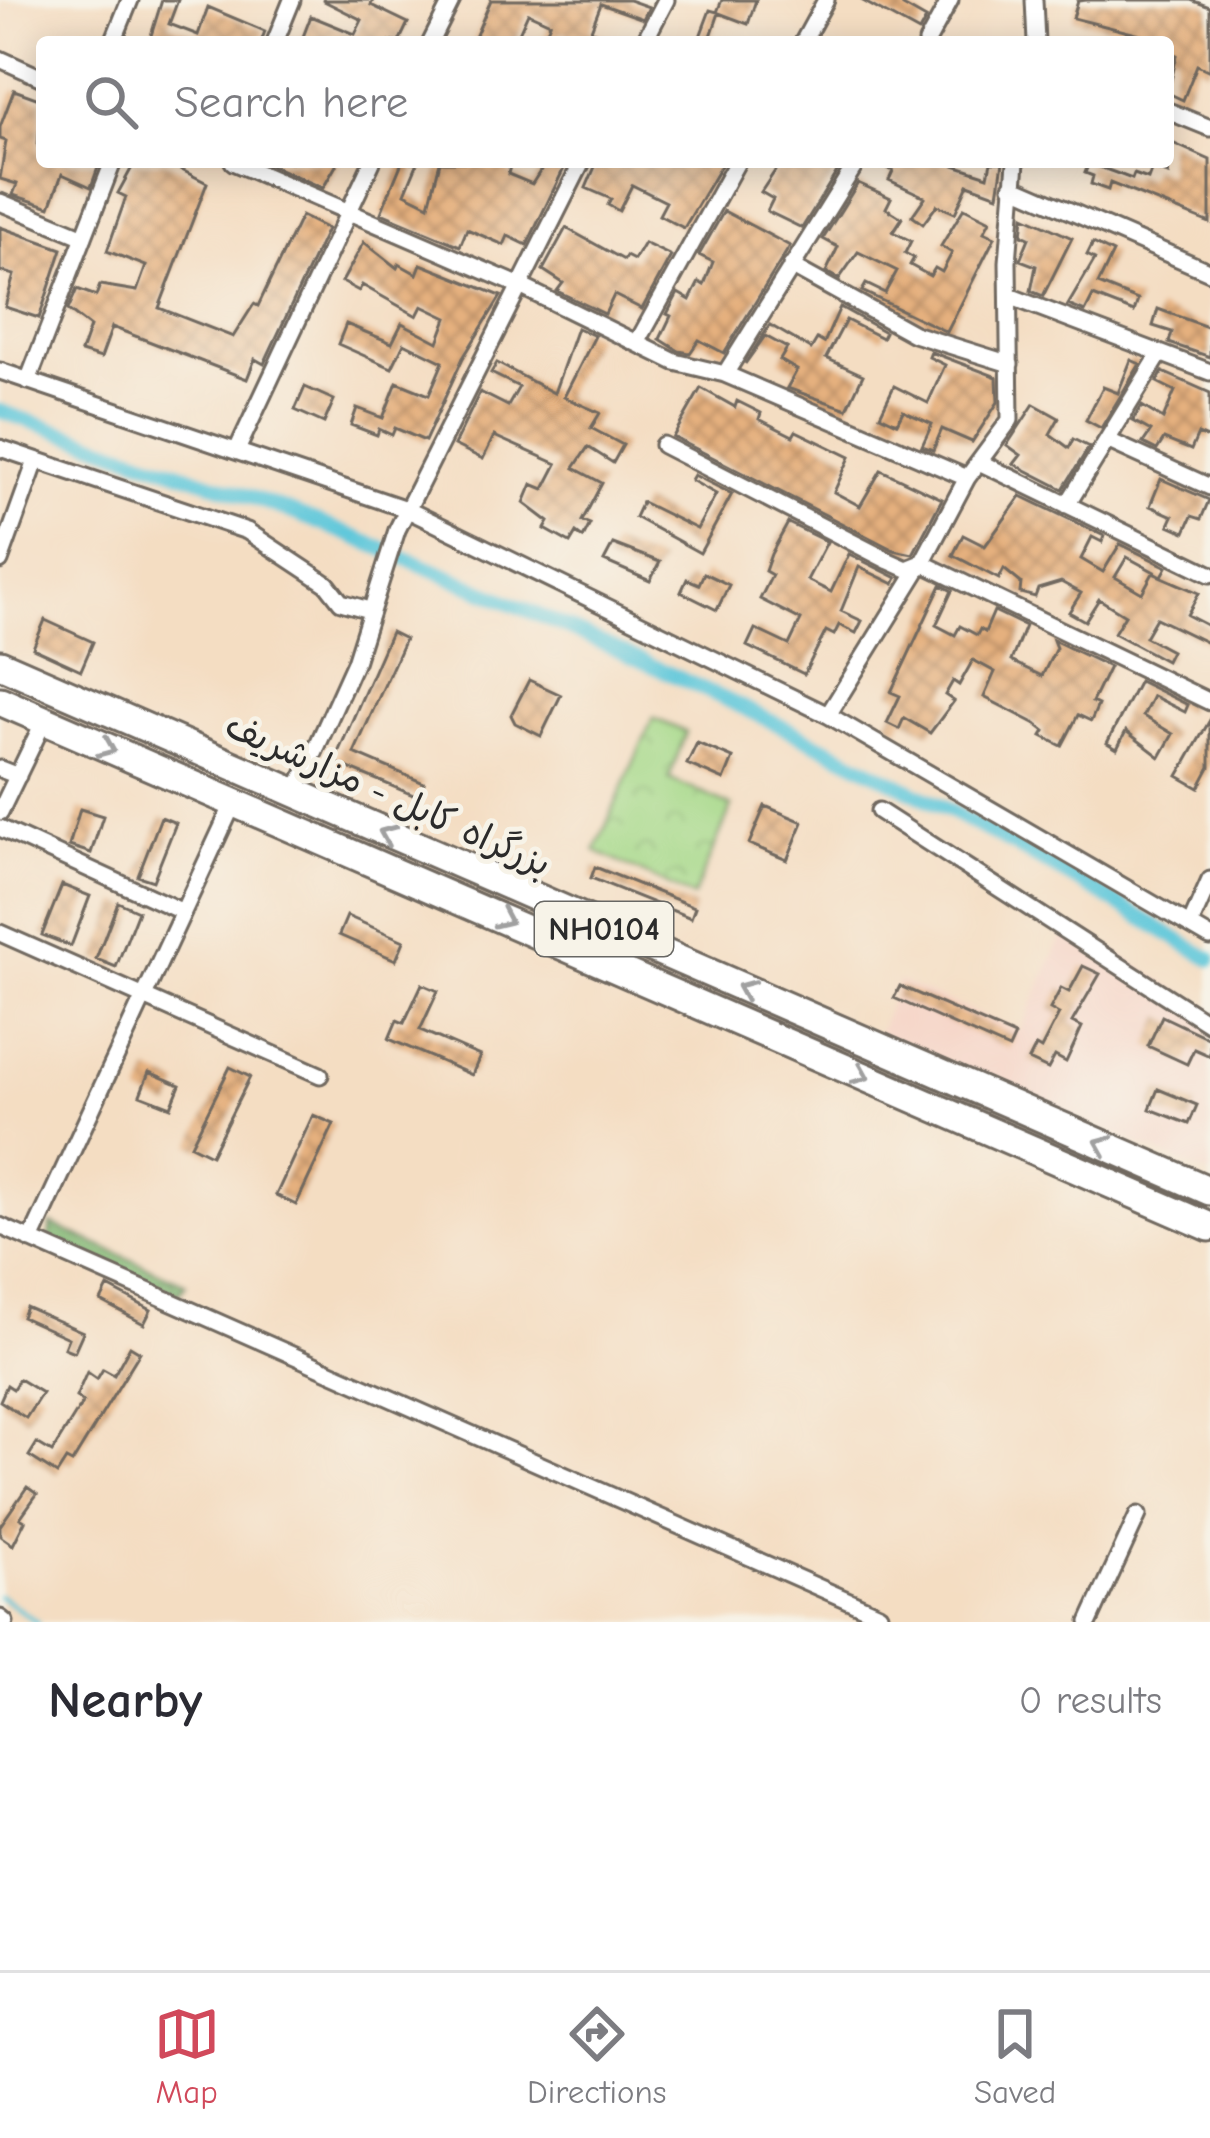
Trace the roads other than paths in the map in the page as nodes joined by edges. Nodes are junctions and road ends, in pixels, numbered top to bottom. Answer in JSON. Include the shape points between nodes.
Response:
{"nodes":[{"id":1,"x":130,"y":0,"type":"edge"},
{"id":2,"x":292,"y":0,"type":"edge"},
{"id":3,"x":452,"y":0,"type":"edge"},
{"id":4,"x":666,"y":0,"type":"edge"},
{"id":5,"x":826,"y":0,"type":"edge"},
{"id":6,"x":950,"y":0,"type":"edge"},
{"id":7,"x":1034,"y":0,"type":"edge"},
{"id":8,"x":115,"y":36,"type":"edge"},
{"id":9,"x":277,"y":36,"type":"edge"},
{"id":10,"x":434,"y":36,"type":"edge"},
{"id":11,"x":647,"y":36,"type":"edge"},
{"id":12,"x":806,"y":36,"type":"edge"},
{"id":13,"x":930,"y":36,"type":"edge"},
{"id":14,"x":1036,"y":36,"type":"edge"},
{"id":15,"x":0,"y":59,"type":"edge"},
{"id":16,"x":36,"y":75,"type":"edge"},
{"id":17,"x":1174,"y":113,"type":"edge"},
{"id":18,"x":1210,"y":128,"type":"edge"},
{"id":19,"x":111,"y":168,"type":"edge"},
{"id":20,"x":247,"y":168,"type":"edge"},
{"id":21,"x":370,"y":168,"type":"edge"},
{"id":22,"x":579,"y":168,"type":"edge"},
{"id":23,"x":734,"y":168,"type":"edge"},
{"id":24,"x":853,"y":168,"type":"edge"},
{"id":25,"x":1015,"y":168,"type":"edge"},
{"id":26,"x":1012,"y":186,"type":"junction"},
{"id":27,"x":0,"y":202,"type":"edge"},
{"id":28,"x":351,"y":213,"type":"junction"},
{"id":29,"x":84,"y":237,"type":"junction"},
{"id":30,"x":791,"y":266,"type":"junction"},
{"id":31,"x":1210,"y":272,"type":"edge"},
{"id":32,"x":518,"y":285,"type":"junction"},
{"id":33,"x":1009,"y":296,"type":"junction"},
{"id":34,"x":637,"y":343,"type":"junction"},
{"id":35,"x":1160,"y":354,"type":"junction"},
{"id":36,"x":1010,"y":364,"type":"junction"},
{"id":37,"x":0,"y":371,"type":"edge"},
{"id":38,"x":1210,"y":372,"type":"edge"},
{"id":39,"x":725,"y":374,"type":"junction"},
{"id":40,"x":28,"y":381,"type":"junction"},
{"id":41,"x":1109,"y":441,"type":"junction"},
{"id":42,"x":663,"y":445,"type":"dead end"},
{"id":43,"x":0,"y":448,"type":"edge"},
{"id":44,"x":238,"y":448,"type":"junction"},
{"id":45,"x":36,"y":460,"type":"junction"},
{"id":46,"x":979,"y":462,"type":"junction"},
{"id":47,"x":967,"y":478,"type":"junction"},
{"id":48,"x":1210,"y":487,"type":"edge"},
{"id":49,"x":1067,"y":505,"type":"junction"},
{"id":50,"x":406,"y":509,"type":"junction"},
{"id":51,"x":0,"y":561,"type":"edge"},
{"id":52,"x":922,"y":563,"type":"junction"},
{"id":53,"x":1210,"y":574,"type":"edge"},
{"id":54,"x":369,"y":610,"type":"junction"},
{"id":55,"x":0,"y":664,"type":"edge"},
{"id":56,"x":0,"y":701,"type":"edge"},
{"id":57,"x":1210,"y":702,"type":"edge"},
{"id":58,"x":828,"y":715,"type":"junction"},
{"id":59,"x":44,"y":721,"type":"junction"},
{"id":60,"x":0,"y":769,"type":"edge"},
{"id":61,"x":18,"y":776,"type":"junction"},
{"id":62,"x":295,"y":795,"type":"junction"},
{"id":63,"x":234,"y":802,"type":"junction"},
{"id":64,"x":879,"y":811,"type":"dead end"},
{"id":65,"x":0,"y":812,"type":"edge"},
{"id":66,"x":0,"y":828,"type":"edge"},
{"id":67,"x":1210,"y":880,"type":"edge"},
{"id":68,"x":183,"y":912,"type":"junction"},
{"id":69,"x":1190,"y":925,"type":"junction"},
{"id":70,"x":0,"y":933,"type":"edge"},
{"id":71,"x":1210,"y":938,"type":"edge"},
{"id":72,"x":146,"y":994,"type":"junction"},
{"id":73,"x":1210,"y":1024,"type":"edge"},
{"id":74,"x":320,"y":1075,"type":"dead end"},
{"id":75,"x":1210,"y":1191,"type":"edge"},
{"id":76,"x":0,"y":1226,"type":"edge"},
{"id":77,"x":1210,"y":1227,"type":"edge"},
{"id":78,"x":32,"y":1240,"type":"junction"},
{"id":79,"x":1138,"y":1515,"type":"dead end"},
{"id":80,"x":879,"y":1614,"type":"dead end"},
{"id":81,"x":1089,"y":1622,"type":"edge"}],
"edges":[{"from":1,"to":8,"type":"street"},
{"from":2,"to":9,"type":"street"},
{"from":3,"to":10,"type":"street"},
{"from":4,"to":11,"type":"street"},
{"from":5,"to":12,"type":"street"},
{"from":6,"to":13,"type":"street"},
{"from":7,"to":14,"type":"street"},
{"from":15,"to":16,"type":"street"},
{"from":17,"to":18,"type":"street"},
{"from":19,"to":29,"type":"street"},
{"from":20,"to":28,"type":"street"},
{"from":21,"to":28,"type":"street"},
{"from":22,"to":32,"type":"street"},
{"from":23,"to":34,"type":"street"},
{"from":24,"to":30,"type":"street"},
{"from":25,"to":26,"type":"street"},
{"from":26,"to":31,"type":"street"},
{"from":26,"to":33,"type":"street"},
{"from":27,"to":29,"type":"street"},
{"from":28,"to":32,"type":"street"},
{"from":28,"to":44,"type":"street"},
{"from":29,"to":40,"type":"street"},
{"from":30,"to":36,"type":"street","via":[[914,334]]},
{"from":30,"to":39,"type":"street"},
{"from":32,"to":34,"type":"street"},
{"from":32,"to":50,"type":"street"},
{"from":33,"to":35,"type":"street"},
{"from":33,"to":36,"type":"street"},
{"from":34,"to":39,"type":"street"},
{"from":35,"to":38,"type":"street"},
{"from":35,"to":41,"type":"street"},
{"from":36,"to":46,"type":"street","via":[[1010,420]]},
{"from":37,"to":40,"type":"street"},
{"from":39,"to":47,"type":"street"},
{"from":40,"to":44,"type":"street"},
{"from":41,"to":48,"type":"street"},
{"from":41,"to":49,"type":"street"},
{"from":42,"to":52,"type":"street","via":[[889,561],[907,569]]},
{"from":43,"to":45,"type":"street"},
{"from":44,"to":50,"type":"street"},
{"from":45,"to":51,"type":"street"},
{"from":45,"to":54,"type":"street","via":[[247,531],[341,602]]},
{"from":46,"to":47,"type":"street"},
{"from":46,"to":49,"type":"street"},
{"from":47,"to":52,"type":"street"},
{"from":49,"to":53,"type":"street"},
{"from":50,"to":54,"type":"street"},
{"from":50,"to":58,"type":"street"},
{"from":52,"to":57,"type":"street"},
{"from":52,"to":58,"type":"street"},
{"from":54,"to":62,"type":"street","via":[[356,662]]},
{"from":55,"to":62,"type":"highway","name":"بزرگراه کابل - مزارشریف","number":"NH0104"},
{"from":56,"to":59,"type":"highway","name":"بزرگراه کابل - مزارشریف","number":"NH0104"},
{"from":58,"to":69,"type":"street"},
{"from":59,"to":61,"type":"street"},
{"from":59,"to":63,"type":"highway","name":"بزرگراه کابل - مزارشریف","number":"NH0104","one_way":true},
{"from":60,"to":61,"type":"street"},
{"from":61,"to":65,"type":"street"},
{"from":75,"to":62,"type":"highway","name":"بزرگراه کابل - مزارشریف","number":"NH0104","one_way":true},
{"from":63,"to":68,"type":"street"},
{"from":63,"to":77,"type":"highway","name":"بزرگراه کابل - مزارشریف","number":"NH0104","one_way":true},
{"from":64,"to":73,"type":"street"},
{"from":66,"to":68,"type":"street"},
{"from":67,"to":69,"type":"street"},
{"from":68,"to":72,"type":"street"},
{"from":69,"to":71,"type":"street"},
{"from":70,"to":72,"type":"street"},
{"from":72,"to":74,"type":"street"},
{"from":72,"to":78,"type":"street"},
{"from":76,"to":78,"type":"street"},
{"from":78,"to":80,"type":"street"},
{"from":79,"to":81,"type":"street"}]}
